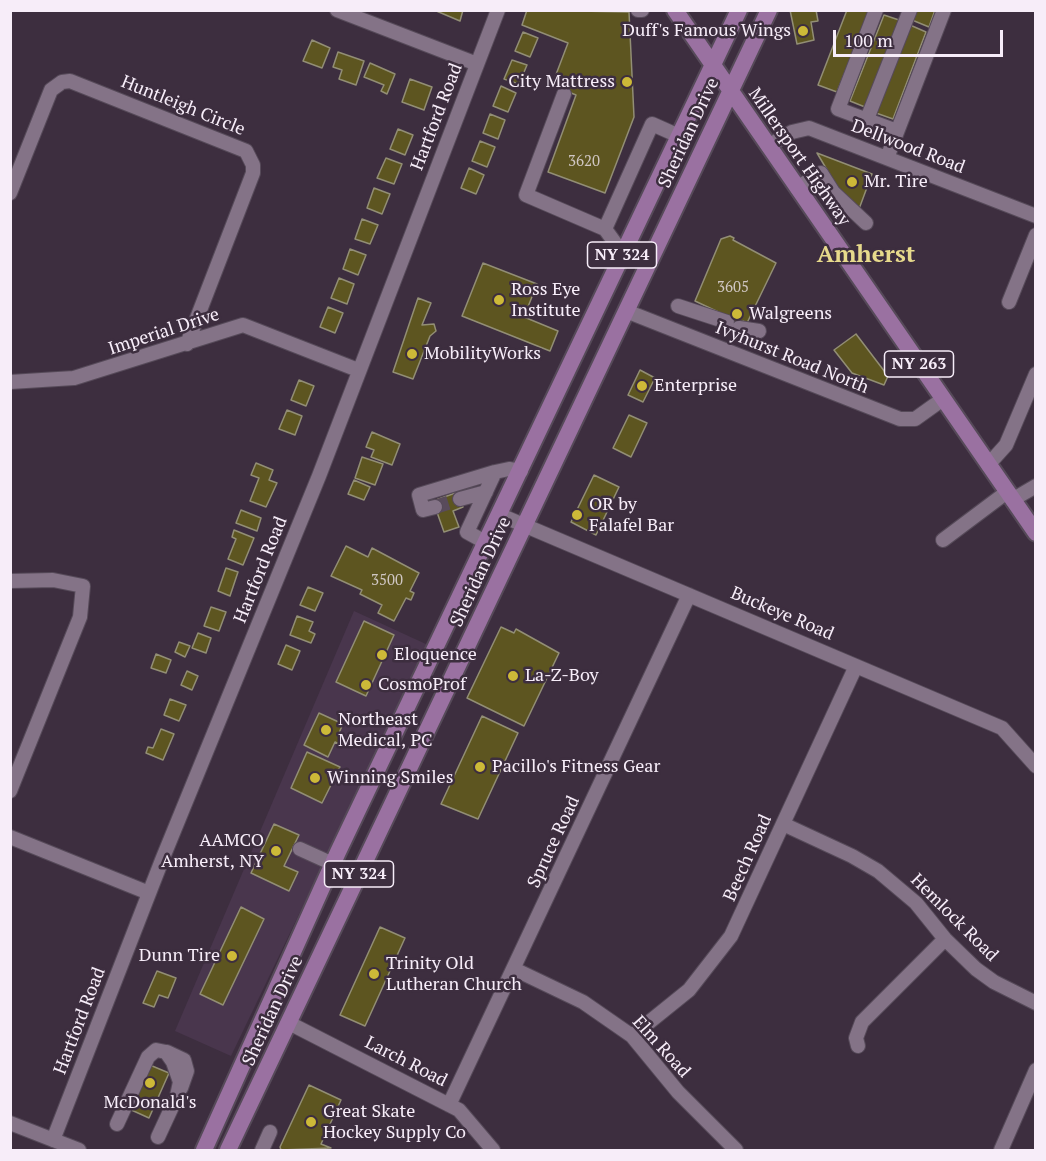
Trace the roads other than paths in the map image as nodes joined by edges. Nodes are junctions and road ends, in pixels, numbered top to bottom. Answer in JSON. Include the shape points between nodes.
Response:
{"nodes":[{"id":1,"x":337,"y":10,"type":"edge"},
{"id":2,"x":498,"y":10,"type":"edge"},
{"id":3,"x":675,"y":10,"type":"edge"},
{"id":4,"x":739,"y":10,"type":"edge"},
{"id":5,"x":769,"y":10,"type":"edge"},
{"id":6,"x":876,"y":10,"type":"edge"},
{"id":7,"x":910,"y":10,"type":"edge"},
{"id":8,"x":944,"y":10,"type":"edge"},
{"id":9,"x":477,"y":64,"type":"junction"},
{"id":10,"x":712,"y":66,"type":"junction"},
{"id":11,"x":730,"y":92,"type":"junction"},
{"id":12,"x":564,"y":94,"type":"dead end"},
{"id":13,"x":867,"y":119,"type":"junction"},
{"id":14,"x":897,"y":131,"type":"junction"},
{"id":15,"x":679,"y":136,"type":"junction"},
{"id":16,"x":768,"y":146,"type":"junction"},
{"id":17,"x":887,"y":158,"type":"junction"},
{"id":18,"x":797,"y":188,"type":"junction"},
{"id":19,"x":10,"y":193,"type":"edge"},
{"id":20,"x":1035,"y":216,"type":"edge"},
{"id":21,"x":866,"y":224,"type":"dead end"},
{"id":22,"x":605,"y":229,"type":"junction"},
{"id":23,"x":1035,"y":235,"type":"edge"},
{"id":24,"x":623,"y":254,"type":"junction"},
{"id":25,"x":1009,"y":302,"type":"dead end"},
{"id":26,"x":678,"y":306,"type":"dead end"},
{"id":27,"x":626,"y":311,"type":"junction"},
{"id":28,"x":759,"y":331,"type":"dead end"},
{"id":29,"x":186,"y":344,"type":"junction"},
{"id":30,"x":358,"y":370,"type":"junction"},
{"id":31,"x":1035,"y":374,"type":"edge"},
{"id":32,"x":10,"y":382,"type":"edge"},
{"id":33,"x":943,"y":399,"type":"junction"},
{"id":34,"x":988,"y":465,"type":"junction"},
{"id":35,"x":521,"y":471,"type":"junction"},
{"id":36,"x":495,"y":472,"type":"junction"},
{"id":37,"x":1035,"y":486,"type":"edge"},
{"id":38,"x":486,"y":492,"type":"junction"},
{"id":39,"x":1010,"y":496,"type":"junction"},
{"id":40,"x":460,"y":499,"type":"tunnel mouth"},
{"id":41,"x":435,"y":507,"type":"dead end"},
{"id":42,"x":500,"y":515,"type":"junction"},
{"id":43,"x":525,"y":525,"type":"junction"},
{"id":44,"x":1035,"y":533,"type":"edge"},
{"id":45,"x":943,"y":540,"type":"dead end"},
{"id":46,"x":487,"y":543,"type":"junction"},
{"id":47,"x":10,"y":581,"type":"edge"},
{"id":48,"x":689,"y":595,"type":"junction"},
{"id":49,"x":856,"y":666,"type":"junction"},
{"id":50,"x":1035,"y":766,"type":"edge"},
{"id":51,"x":10,"y":792,"type":"edge"},
{"id":52,"x":783,"y":824,"type":"junction"},
{"id":53,"x":10,"y":837,"type":"edge"},
{"id":54,"x":300,"y":849,"type":"dead end"},
{"id":55,"x":333,"y":864,"type":"junction"},
{"id":56,"x":149,"y":893,"type":"junction"},
{"id":57,"x":945,"y":939,"type":"junction"},
{"id":58,"x":514,"y":969,"type":"junction"},
{"id":59,"x":1035,"y":1003,"type":"edge"},
{"id":60,"x":289,"y":1023,"type":"junction"},
{"id":61,"x":632,"y":1036,"type":"junction"},
{"id":62,"x":858,"y":1046,"type":"dead end"},
{"id":63,"x":1035,"y":1070,"type":"edge"},
{"id":64,"x":449,"y":1105,"type":"junction"},
{"id":65,"x":10,"y":1123,"type":"edge"},
{"id":66,"x":117,"y":1124,"type":"dead end"},
{"id":67,"x":270,"y":1132,"type":"dead end"},
{"id":68,"x":158,"y":1137,"type":"dead end"},
{"id":69,"x":53,"y":1140,"type":"junction"},
{"id":70,"x":79,"y":1150,"type":"edge"},
{"id":71,"x":204,"y":1150,"type":"edge"},
{"id":72,"x":228,"y":1150,"type":"edge"},
{"id":73,"x":262,"y":1150,"type":"edge"},
{"id":74,"x":493,"y":1150,"type":"edge"},
{"id":75,"x":736,"y":1150,"type":"edge"},
{"id":76,"x":1001,"y":1150,"type":"edge"}],
"edges":[{"from":1,"to":9,"type":"street"},
{"from":2,"to":9,"type":"street","name":"Hartford Road"},
{"from":3,"to":10,"type":"main road","name":"Millersport Highway","number":"NY 263"},
{"from":4,"to":10,"type":"main road","name":"Sheridan Drive","number":"NY 324"},
{"from":5,"to":11,"type":"main road","name":"Sheridan Drive","number":"NY 324"},
{"from":6,"to":13,"type":"street","via":[[838,109]]},
{"from":7,"to":13,"type":"street"},
{"from":8,"to":14,"type":"street"},
{"from":9,"to":30,"type":"street","name":"Hartford Road"},
{"from":10,"to":11,"type":"main road","name":"Millersport Highway","number":"NY 263"},
{"from":10,"to":15,"type":"main road","name":"Sheridan Drive","number":"NY 324"},
{"from":11,"to":16,"type":"main road","name":"Millersport Highway","number":"NY 263"},
{"from":11,"to":27,"type":"main road","name":"Sheridan Drive","number":"NY 324"},
{"from":12,"to":22,"type":"street","via":[[526,192],[529,198]]},
{"from":13,"to":14,"type":"street"},
{"from":14,"to":17,"type":"street"},
{"from":15,"to":22,"type":"street","via":[[652,124]]},
{"from":15,"to":24,"type":"main road","name":"Sheridan Drive","number":"NY 324"},
{"from":16,"to":17,"type":"street","name":"Dellwood Road","via":[[792,132],[809,128]]},
{"from":16,"to":18,"type":"main road","name":"Millersport Highway","number":"NY 263"},
{"from":17,"to":20,"type":"street","name":"Dellwood Road"},
{"from":18,"to":21,"type":"street","via":[[817,166],[833,192]]},
{"from":18,"to":33,"type":"main road","name":"Millersport Highway","number":"NY 263"},
{"from":19,"to":29,"type":"street","name":"Huntleigh Circle","via":[[51,90],[62,82],[70,81],[246,151],[253,173]]},
{"from":22,"to":24,"type":"street"},
{"from":23,"to":25,"type":"street"},
{"from":24,"to":35,"type":"main road","name":"Sheridan Drive","number":"NY 324"},
{"from":26,"to":28,"type":"street"},
{"from":27,"to":33,"type":"street","name":"Ivyhurst Road North","via":[[900,419],[915,418]]},
{"from":27,"to":43,"type":"main road","name":"Sheridan Drive","number":"NY 324"},
{"from":29,"to":30,"type":"street","name":"Imperial Drive","via":[[243,326]]},
{"from":29,"to":32,"type":"street","name":"Imperial Drive","via":[[74,378]]},
{"from":30,"to":56,"type":"street","name":"Hartford Road","via":[[319,476]]},
{"from":31,"to":34,"type":"street","via":[[1006,445]]},
{"from":33,"to":34,"type":"main road","name":"Millersport Highway","number":"NY 263"},
{"from":34,"to":39,"type":"main road","name":"Millersport Highway","number":"NY 263"},
{"from":35,"to":36,"type":"street"},
{"from":35,"to":42,"type":"main road","name":"Sheridan Drive","number":"NY 324"},
{"from":36,"to":38,"type":"street"},
{"from":36,"to":41,"type":"street","via":[[419,495],[423,510]]},
{"from":37,"to":39,"type":"street"},
{"from":38,"to":40,"type":"street"},
{"from":38,"to":46,"type":"street","via":[[467,532]]},
{"from":39,"to":44,"type":"main road","name":"Millersport Highway","number":"NY 263"},
{"from":39,"to":45,"type":"street"},
{"from":42,"to":43,"type":"street","name":"Buckeye Road"},
{"from":42,"to":46,"type":"main road","name":"Sheridan Drive","number":"NY 324"},
{"from":43,"to":48,"type":"street","name":"Buckeye Road"},
{"from":43,"to":60,"type":"main road","name":"Sheridan Drive","number":"NY 324"},
{"from":46,"to":55,"type":"main road","name":"Sheridan Drive","number":"NY 324"},
{"from":47,"to":51,"type":"street","via":[[53,580],[83,586],[80,617]]},
{"from":48,"to":49,"type":"street","name":"Buckeye Road"},
{"from":48,"to":58,"type":"street","name":"Spruce Road"},
{"from":49,"to":50,"type":"street","name":"Buckeye Road","via":[[1002,728]]},
{"from":49,"to":52,"type":"street","name":"Beech Road"},
{"from":52,"to":57,"type":"street","name":"Hemlock Road","via":[[878,871],[916,903]]},
{"from":52,"to":61,"type":"street","name":"Beech Road","via":[[743,913],[718,955],[689,990]]},
{"from":53,"to":56,"type":"street"},
{"from":54,"to":55,"type":"street"},
{"from":55,"to":71,"type":"main road","name":"Sheridan Drive","number":"NY 324"},
{"from":56,"to":69,"type":"street","name":"Hartford Road"},
{"from":57,"to":59,"type":"street","name":"Hemlock Road","via":[[985,976]]},
{"from":57,"to":62,"type":"street","via":[[862,1022],[856,1038]]},
{"from":58,"to":61,"type":"street","name":"Elm Road","via":[[583,1002]]},
{"from":58,"to":64,"type":"street","name":"Spruce Road"},
{"from":60,"to":64,"type":"street","name":"Larch Road"},
{"from":60,"to":72,"type":"main road","name":"Sheridan Drive","number":"NY 324"},
{"from":61,"to":75,"type":"street","name":"Elm Road","via":[[678,1092]]},
{"from":63,"to":76,"type":"street"},
{"from":64,"to":74,"type":"street","name":"Larch Road","via":[[459,1110]]},
{"from":65,"to":69,"type":"street"},
{"from":66,"to":68,"type":"street","via":[[148,1057],[156,1050],[166,1052],[180,1082]]},
{"from":67,"to":73,"type":"street"},
{"from":69,"to":70,"type":"street"}]}
